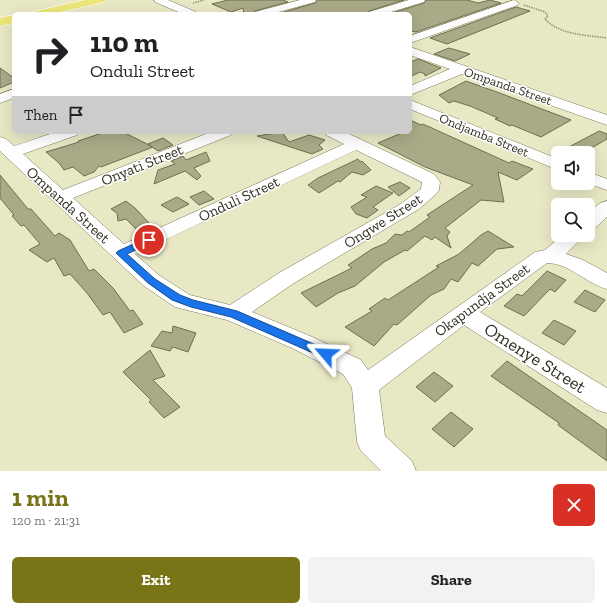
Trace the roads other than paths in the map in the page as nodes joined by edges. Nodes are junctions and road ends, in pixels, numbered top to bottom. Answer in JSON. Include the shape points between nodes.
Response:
{"nodes":[{"id":1,"x":100,"y":0,"type":"edge"},
{"id":2,"x":159,"y":0,"type":"edge"},
{"id":3,"x":311,"y":0,"type":"edge"},
{"id":4,"x":420,"y":0,"type":"edge"},
{"id":5,"x":514,"y":3,"type":"road end"},
{"id":6,"x":45,"y":12,"type":"edge"},
{"id":7,"x":187,"y":12,"type":"edge"},
{"id":8,"x":266,"y":12,"type":"edge"},
{"id":9,"x":380,"y":12,"type":"edge"},
{"id":10,"x":12,"y":19,"type":"edge"},
{"id":11,"x":0,"y":22,"type":"edge"},
{"id":12,"x":412,"y":39,"type":"edge"},
{"id":13,"x":412,"y":52,"type":"edge"},
{"id":14,"x":462,"y":69,"type":"junction"},
{"id":15,"x":412,"y":90,"type":"edge"},
{"id":16,"x":12,"y":93,"type":"edge"},
{"id":17,"x":0,"y":99,"type":"edge"},
{"id":18,"x":412,"y":105,"type":"edge"},
{"id":19,"x":607,"y":120,"type":"edge"},
{"id":20,"x":62,"y":134,"type":"edge"},
{"id":21,"x":220,"y":134,"type":"edge"},
{"id":22,"x":336,"y":134,"type":"edge"},
{"id":23,"x":356,"y":144,"type":"junction"},
{"id":24,"x":5,"y":147,"type":"edge"},
{"id":25,"x":551,"y":162,"type":"edge"},
{"id":26,"x":595,"y":180,"type":"edge"},
{"id":27,"x":607,"y":185,"type":"edge"},
{"id":28,"x":60,"y":197,"type":"junction"},
{"id":29,"x":607,"y":207,"type":"edge"},
{"id":30,"x":595,"y":218,"type":"edge"},
{"id":31,"x":567,"y":242,"type":"edge"},
{"id":32,"x":121,"y":253,"type":"junction"},
{"id":33,"x":551,"y":256,"type":"junction"},
{"id":34,"x":607,"y":282,"type":"edge"},
{"id":35,"x":463,"y":313,"type":"junction"},
{"id":36,"x":234,"y":314,"type":"junction"},
{"id":37,"x":365,"y":386,"type":"junction"},
{"id":38,"x":607,"y":402,"type":"edge"},
{"id":39,"x":401,"y":471,"type":"edge"}],
"edges":[{"from":1,"to":6,"type":"main road"},
{"from":2,"to":7,"type":"street"},
{"from":3,"to":8,"type":"street"},
{"from":4,"to":9,"type":"street"},
{"from":5,"to":12,"type":"street"},
{"from":10,"to":11,"type":"main road"},
{"from":13,"to":14,"type":"street","name":"Ompanda Street"},
{"from":14,"to":15,"type":"street"},
{"from":14,"to":19,"type":"street","name":"Ompanda Street"},
{"from":16,"to":17,"type":"street"},
{"from":18,"to":25,"type":"street","name":"Ondjamba Street"},
{"from":20,"to":24,"type":"street"},
{"from":21,"to":28,"type":"street","name":"Onyati Street"},
{"from":22,"to":23,"type":"street","name":"Ongwe Street"},
{"from":23,"to":32,"type":"street","name":"Onduli Street"},
{"from":23,"to":36,"type":"street","name":"Ongwe Street","via":[[428,178],[431,182],[430,190],[414,204],[270,287]]},
{"from":24,"to":28,"type":"street","name":"Ompanda Street"},
{"from":26,"to":27,"type":"street"},
{"from":28,"to":32,"type":"street","name":"Ompanda Street"},
{"from":29,"to":30,"type":"street"},
{"from":31,"to":33,"type":"street","name":"Okapundja Street"},
{"from":32,"to":36,"type":"street","name":"Ompanda Street","via":[[152,281],[176,298]]},
{"from":33,"to":34,"type":"street"},
{"from":33,"to":35,"type":"street","name":"Okapundja Street","via":[[542,257]]},
{"from":35,"to":37,"type":"street","name":"Okapundja Street"},
{"from":35,"to":38,"type":"street","name":"Omenye Street"},
{"from":36,"to":37,"type":"street","name":"Ompanda Street","via":[[352,367]]},
{"from":37,"to":39,"type":"street","name":"Ompanda Street","via":[[371,442]]}]}
